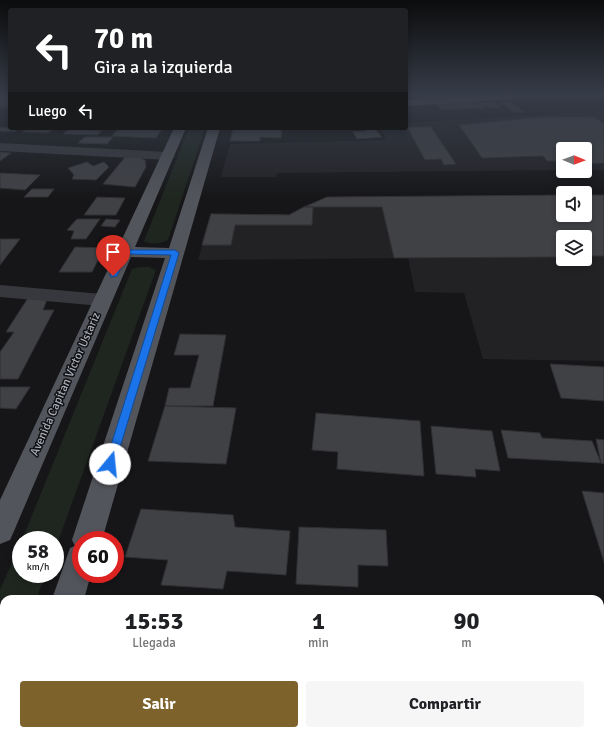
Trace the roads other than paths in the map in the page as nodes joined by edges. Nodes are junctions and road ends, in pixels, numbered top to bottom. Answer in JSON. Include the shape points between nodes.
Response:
{"nodes":[{"id":1,"x":179,"y":130,"type":"edge"},
{"id":2,"x":213,"y":130,"type":"edge"},
{"id":3,"x":0,"y":147,"type":"edge"},
{"id":4,"x":168,"y":156,"type":"junction"},
{"id":5,"x":124,"y":252,"type":"junction"},
{"id":6,"x":175,"y":253,"type":"junction"},
{"id":7,"x":0,"y":292,"type":"edge"},
{"id":8,"x":102,"y":300,"type":"junction"},
{"id":9,"x":0,"y":531,"type":"edge"},
{"id":10,"x":90,"y":531,"type":"edge"},
{"id":11,"x":73,"y":583,"type":"edge"},
{"id":12,"x":69,"y":595,"type":"edge"}],
"edges":[{"from":1,"to":4,"type":"main road","name":"Avenida Capitan Víctor Ustariz"},
{"from":2,"to":6,"type":"main road"},
{"from":3,"to":4,"type":"street"},
{"from":4,"to":5,"type":"main road","name":"Avenida Capitan Víctor Ustariz"},
{"from":5,"to":6,"type":"main road"},
{"from":5,"to":8,"type":"main road","name":"Avenida Capitan Víctor Ustariz"},
{"from":6,"to":10,"type":"main road"},
{"from":7,"to":8,"type":"street"},
{"from":8,"to":9,"type":"main road","name":"Avenida Capitan Víctor Ustariz"},
{"from":11,"to":12,"type":"main road"}]}
